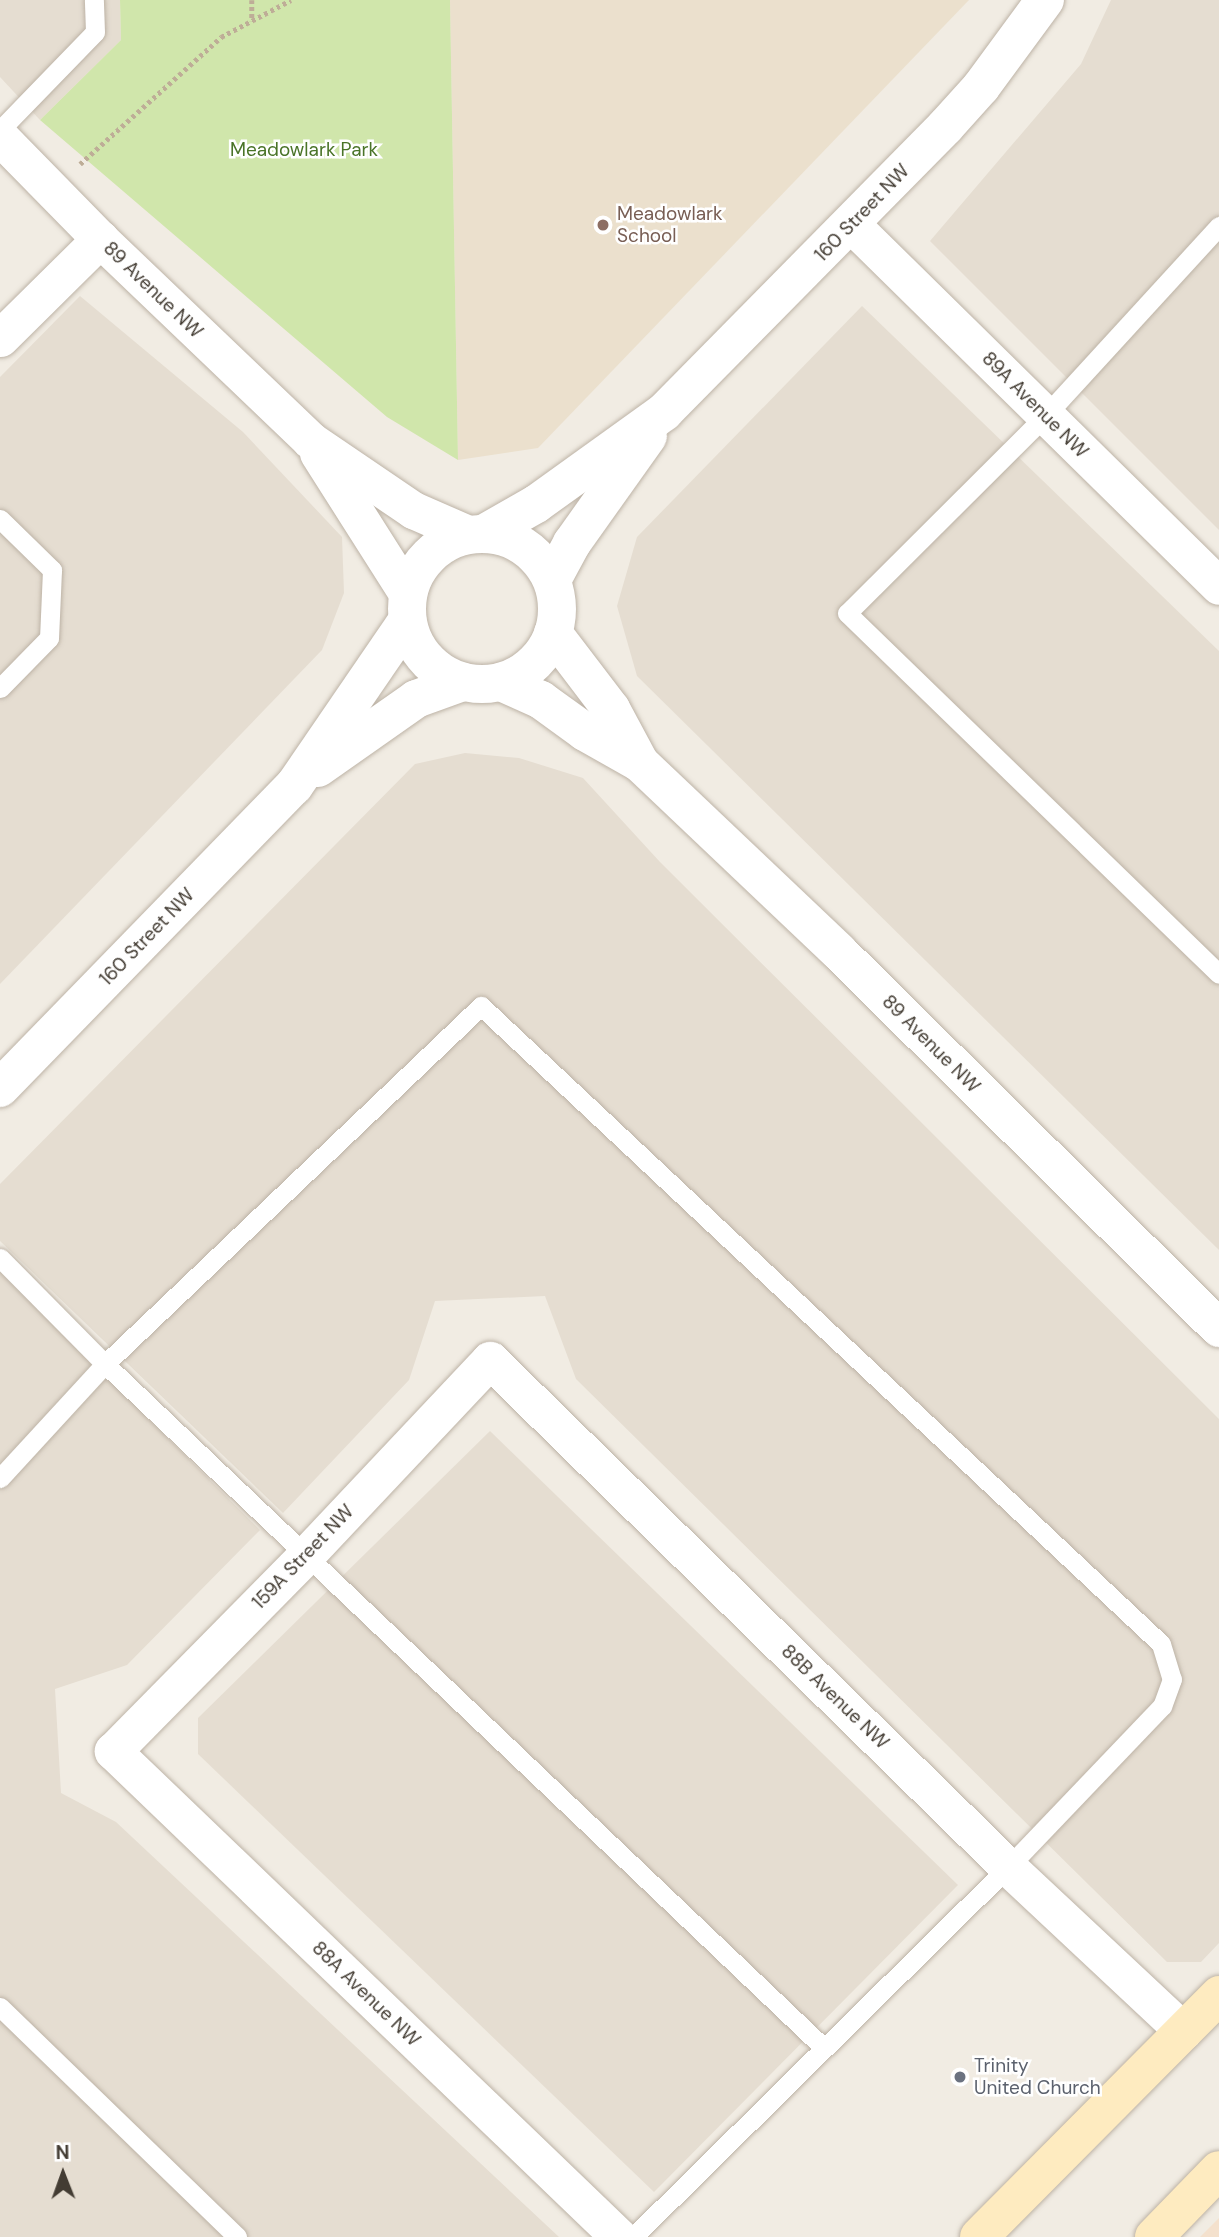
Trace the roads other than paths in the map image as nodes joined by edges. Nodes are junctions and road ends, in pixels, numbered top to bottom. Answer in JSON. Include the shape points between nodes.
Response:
{"nodes":[{"id":1,"x":94,"y":0,"type":"edge"},
{"id":2,"x":1045,"y":0,"type":"edge"},
{"id":3,"x":0,"y":130,"type":"edge"},
{"id":4,"x":0,"y":136,"type":"edge"},
{"id":5,"x":851,"y":224,"type":"junction"},
{"id":6,"x":1219,"y":226,"type":"edge"},
{"id":7,"x":100,"y":239,"type":"junction"},
{"id":8,"x":0,"y":338,"type":"edge"},
{"id":9,"x":664,"y":412,"type":"junction"},
{"id":10,"x":1045,"y":416,"type":"junction"},
{"id":11,"x":310,"y":440,"type":"junction"},
{"id":12,"x":0,"y":520,"type":"edge"},
{"id":13,"x":476,"y":533,"type":"junction"},
{"id":14,"x":552,"y":580,"type":"junction"},
{"id":15,"x":1219,"y":586,"type":"edge"},
{"id":16,"x":407,"y":607,"type":"junction"},
{"id":17,"x":554,"y":633,"type":"junction"},
{"id":18,"x":463,"y":682,"type":"junction"},
{"id":19,"x":501,"y":682,"type":"junction"},
{"id":20,"x":0,"y":688,"type":"edge"},
{"id":21,"x":639,"y":763,"type":"junction"},
{"id":22,"x":294,"y":786,"type":"junction"},
{"id":23,"x":1219,"y":974,"type":"edge"},
{"id":24,"x":0,"y":1088,"type":"edge"},
{"id":25,"x":0,"y":1258,"type":"edge"},
{"id":26,"x":1219,"y":1328,"type":"edge"},
{"id":27,"x":489,"y":1360,"type":"joint"},
{"id":28,"x":105,"y":1364,"type":"junction"},
{"id":29,"x":0,"y":1478,"type":"edge"},
{"id":30,"x":306,"y":1555,"type":"junction"},
{"id":31,"x":113,"y":1751,"type":"joint"},
{"id":32,"x":1008,"y":1867,"type":"junction"},
{"id":33,"x":1219,"y":1995,"type":"edge"},
{"id":34,"x":0,"y":2007,"type":"edge"},
{"id":35,"x":1183,"y":2031,"type":"junction"},
{"id":36,"x":824,"y":2048,"type":"junction"},
{"id":37,"x":1219,"y":2170,"type":"edge"},
{"id":38,"x":237,"y":2237,"type":"edge"},
{"id":39,"x":619,"y":2237,"type":"edge"},
{"id":40,"x":633,"y":2237,"type":"edge"},
{"id":41,"x":979,"y":2237,"type":"edge"},
{"id":42,"x":1154,"y":2237,"type":"edge"}],
"edges":[{"from":1,"to":3,"type":"lane","via":[[95,32]]},
{"from":2,"to":5,"type":"street","name":"160 Street NW","via":[[981,87]]},
{"from":4,"to":7,"type":"street","name":"89 Avenue NW"},
{"from":5,"to":9,"type":"street","name":"160 Street NW"},
{"from":5,"to":10,"type":"street","name":"89A Avenue NW"},
{"from":6,"to":10,"type":"lane"},
{"from":7,"to":8,"type":"street"},
{"from":7,"to":11,"type":"street","name":"89 Avenue NW"},
{"from":9,"to":13,"type":"street","name":"160 Street NW","via":[[536,504]]},
{"from":9,"to":14,"type":"street","name":"160 Street NW","via":[[572,542]]},
{"from":10,"to":15,"type":"street","name":"89A Avenue NW"},
{"from":10,"to":23,"type":"lane","via":[[847,613]]},
{"from":11,"to":13,"type":"street","name":"89 Avenue NW","via":[[413,510]]},
{"from":11,"to":16,"type":"street","name":"89 Avenue NW"},
{"from":12,"to":20,"type":"lane","via":[[51,570],[49,638]]},
{"from":13,"to":14,"type":"street","via":[[523,545],[540,560]]},
{"from":13,"to":16,"type":"street","via":[[447,542],[428,555],[415,572]]},
{"from":14,"to":17,"type":"street","via":[[557,602]]},
{"from":16,"to":18,"type":"street","via":[[414,642],[426,660]]},
{"from":16,"to":22,"type":"street","name":"160 Street NW"},
{"from":17,"to":19,"type":"street","via":[[533,664]]},
{"from":17,"to":21,"type":"street","name":"89 Avenue NW","via":[[611,709]]},
{"from":18,"to":19,"type":"street"},
{"from":18,"to":22,"type":"street","name":"160 Street NW","via":[[416,699]]},
{"from":19,"to":21,"type":"street","name":"89 Avenue NW","via":[[541,699],[585,732]]},
{"from":21,"to":26,"type":"street","name":"89 Avenue NW","via":[[838,951]]},
{"from":22,"to":24,"type":"street","name":"160 Street NW"},
{"from":25,"to":28,"type":"lane"},
{"from":27,"to":30,"type":"street","name":"159A Street NW"},
{"from":27,"to":32,"type":"street","name":"88B Avenue NW"},
{"from":28,"to":29,"type":"lane"},
{"from":28,"to":30,"type":"lane"},
{"from":28,"to":32,"type":"lane","via":[[481,1006],[1161,1644],[1172,1679],[1163,1706]]},
{"from":30,"to":31,"type":"street","name":"159A Street NW"},
{"from":30,"to":36,"type":"lane"},
{"from":31,"to":39,"type":"street","name":"88A Avenue NW"},
{"from":32,"to":35,"type":"street","name":"88B Avenue NW"},
{"from":32,"to":36,"type":"lane"},
{"from":33,"to":35,"type":"main road"},
{"from":34,"to":38,"type":"lane"},
{"from":35,"to":41,"type":"main road"},
{"from":36,"to":40,"type":"lane"},
{"from":37,"to":42,"type":"main road"}]}
